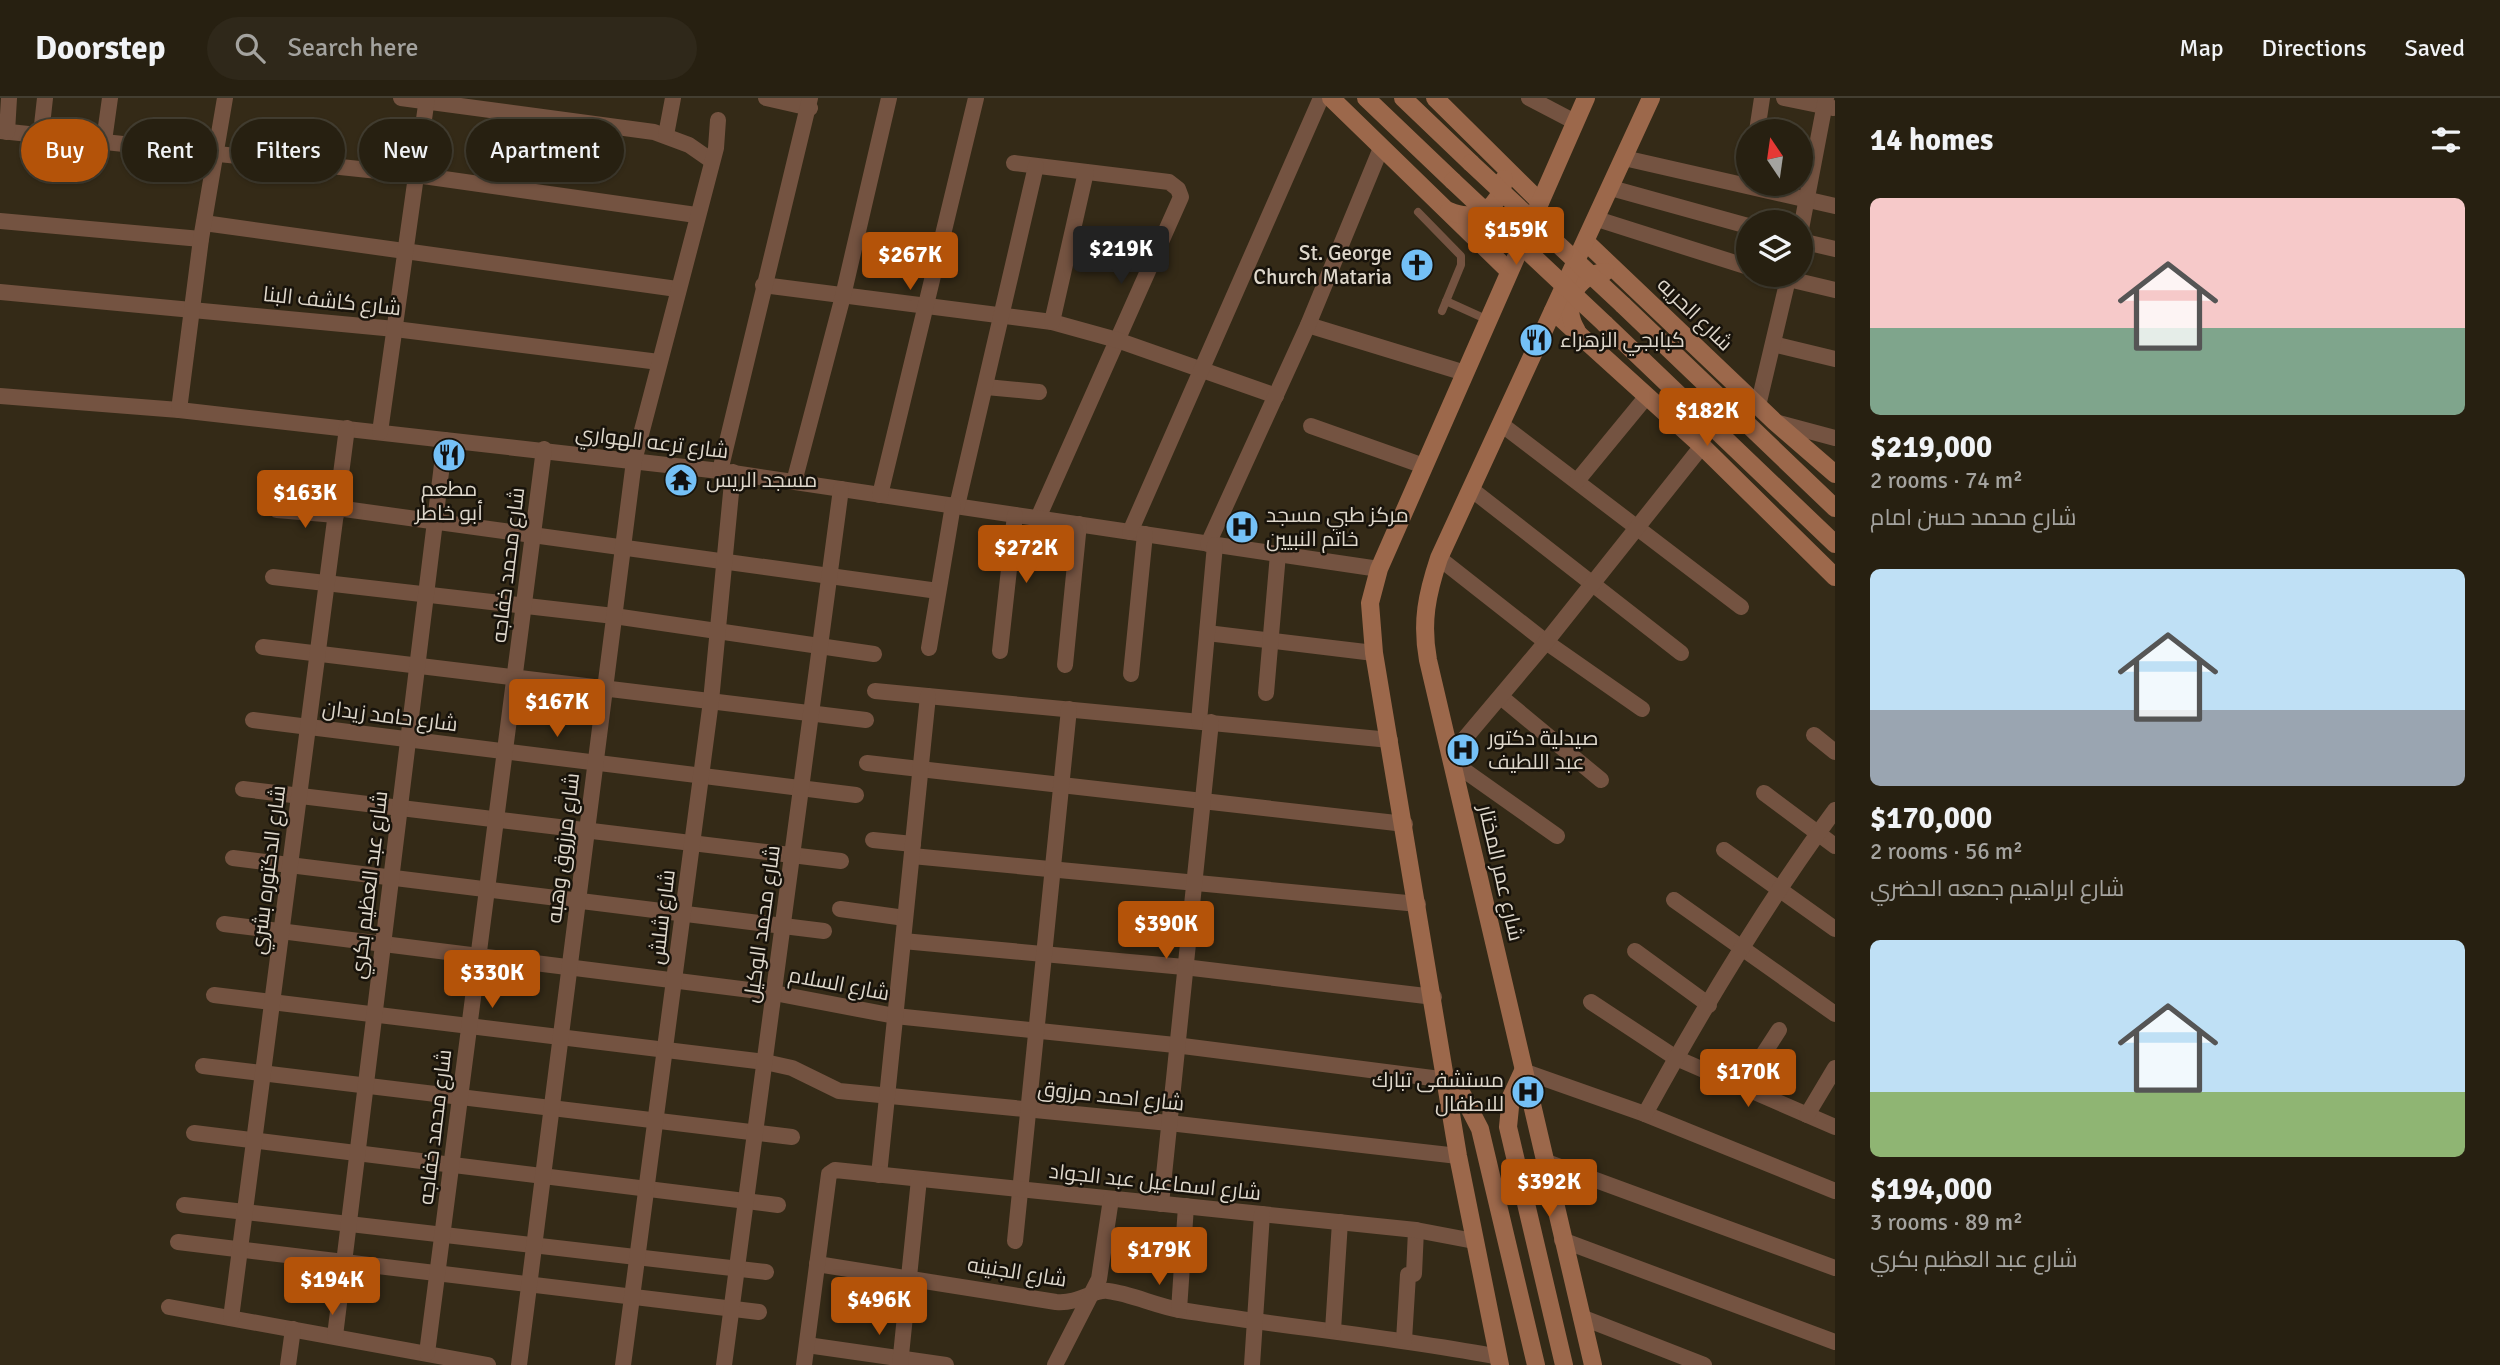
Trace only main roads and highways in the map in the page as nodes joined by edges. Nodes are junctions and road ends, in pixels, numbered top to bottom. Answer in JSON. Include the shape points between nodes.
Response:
{"nodes":[{"id":1,"x":1331,"y":98,"type":"edge"},
{"id":2,"x":1366,"y":98,"type":"edge"},
{"id":3,"x":1403,"y":98,"type":"edge"},
{"id":4,"x":1435,"y":98,"type":"edge"},
{"id":5,"x":1586,"y":98,"type":"edge"},
{"id":6,"x":1651,"y":98,"type":"edge"},
{"id":7,"x":1498,"y":159,"type":"junction"},
{"id":8,"x":1540,"y":202,"type":"junction"},
{"id":9,"x":1444,"y":208,"type":"junction"},
{"id":10,"x":1586,"y":242,"type":"junction"},
{"id":11,"x":1510,"y":271,"type":"junction"},
{"id":12,"x":1619,"y":273,"type":"junction"},
{"id":13,"x":1553,"y":311,"type":"junction"},
{"id":14,"x":1579,"y":335,"type":"junction"},
{"id":15,"x":1835,"y":474,"type":"edge"},
{"id":16,"x":1835,"y":508,"type":"edge"},
{"id":17,"x":1835,"y":544,"type":"edge"},
{"id":18,"x":1835,"y":577,"type":"edge"},
{"id":19,"x":1523,"y":1071,"type":"junction"},
{"id":20,"x":1448,"y":1080,"type":"junction"},
{"id":21,"x":1499,"y":1361,"type":"edge"},
{"id":22,"x":1536,"y":1365,"type":"edge"},
{"id":23,"x":1564,"y":1365,"type":"edge"},
{"id":24,"x":1593,"y":1365,"type":"edge"}],
"edges":[{"from":1,"to":9,"type":"main road"},
{"from":2,"to":17,"type":"main road","bridge":true},
{"from":3,"to":16,"type":"main road","bridge":true},
{"from":4,"to":7,"type":"main road"},
{"from":5,"to":8,"type":"main road"},
{"from":6,"to":10,"type":"main road","name":"شارع عمر المختار"},
{"from":7,"to":8,"type":"main road"},
{"from":7,"to":9,"type":"main road","via":[[1504,177],[1495,204],[1470,216]]},
{"from":8,"to":11,"type":"main road"},
{"from":9,"to":11,"type":"main road"},
{"from":10,"to":12,"type":"main road","name":"شارع الحريه"},
{"from":10,"to":13,"type":"main road","name":"شارع عمر المختار"},
{"from":11,"to":20,"type":"main road","via":[[1379,569],[1370,603],[1374,653]]},
{"from":12,"to":14,"type":"main road","via":[[1591,275],[1576,288],[1570,312]]},
{"from":12,"to":15,"type":"main road","name":"شارع الحريه"},
{"from":13,"to":14,"type":"main road"},
{"from":13,"to":19,"type":"main road","name":"شارع عمر المختار","via":[[1439,558],[1425,600],[1424,640]]},
{"from":14,"to":18,"type":"main road","via":[[1702,446]]},
{"from":19,"to":23,"type":"main road","via":[[1511,1097],[1508,1126]]},
{"from":19,"to":24,"type":"main road","name":"شارع عمر المختار"},
{"from":20,"to":21,"type":"main road","via":[[1458,1156]]},
{"from":20,"to":22,"type":"main road","via":[[1473,1111],[1480,1129]]}]}
